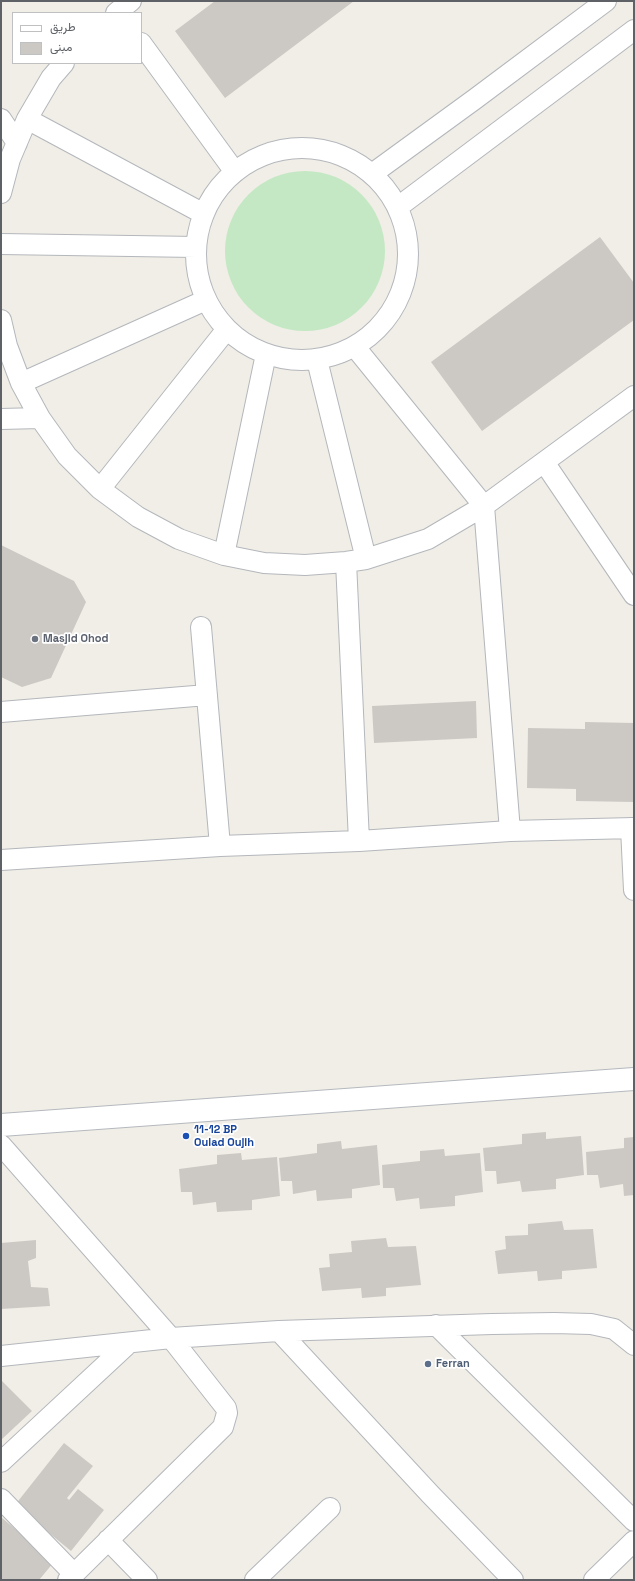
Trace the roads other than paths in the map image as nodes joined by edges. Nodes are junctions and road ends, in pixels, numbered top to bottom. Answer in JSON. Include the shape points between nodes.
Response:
{"nodes":[{"id":1,"x":606,"y":1,"type":"edge"},
{"id":2,"x":634,"y":30,"type":"edge"},
{"id":3,"x":142,"y":44,"type":"edge"},
{"id":4,"x":63,"y":64,"type":"edge"},
{"id":5,"x":27,"y":119,"type":"junction"},
{"id":6,"x":2,"y":122,"type":"edge"},
{"id":7,"x":16,"y":143,"type":"junction"},
{"id":8,"x":235,"y":172,"type":"junction"},
{"id":9,"x":372,"y":174,"type":"junction"},
{"id":10,"x":1,"y":193,"type":"edge"},
{"id":11,"x":398,"y":207,"type":"junction"},
{"id":12,"x":204,"y":214,"type":"junction"},
{"id":13,"x":1,"y":244,"type":"edge"},
{"id":14,"x":196,"y":247,"type":"junction"},
{"id":15,"x":206,"y":300,"type":"junction"},
{"id":16,"x":1,"y":320,"type":"edge"},
{"id":17,"x":227,"y":329,"type":"junction"},
{"id":18,"x":355,"y":347,"type":"junction"},
{"id":19,"x":266,"y":354,"type":"junction"},
{"id":20,"x":317,"y":360,"type":"junction"},
{"id":21,"x":21,"y":383,"type":"junction"},
{"id":22,"x":634,"y":396,"type":"edge"},
{"id":23,"x":40,"y":418,"type":"junction"},
{"id":24,"x":1,"y":419,"type":"edge"},
{"id":25,"x":544,"y":462,"type":"junction"},
{"id":26,"x":100,"y":489,"type":"junction"},
{"id":27,"x":484,"y":506,"type":"junction"},
{"id":28,"x":224,"y":555,"type":"junction"},
{"id":29,"x":366,"y":559,"type":"junction"},
{"id":30,"x":346,"y":562,"type":"junction"},
{"id":31,"x":634,"y":595,"type":"edge"},
{"id":32,"x":201,"y":627,"type":"dead end"},
{"id":33,"x":207,"y":695,"type":"junction"},
{"id":34,"x":1,"y":712,"type":"edge"},
{"id":35,"x":633,"y":828,"type":"edge"},
{"id":36,"x":510,"y":831,"type":"junction"},
{"id":37,"x":359,"y":841,"type":"junction"},
{"id":38,"x":220,"y":846,"type":"junction"},
{"id":39,"x":1,"y":860,"type":"edge"},
{"id":40,"x":634,"y":890,"type":"edge"},
{"id":41,"x":634,"y":1080,"type":"edge"},
{"id":42,"x":1,"y":1125,"type":"edge"},
{"id":43,"x":1,"y":1145,"type":"edge"},
{"id":44,"x":436,"y":1325,"type":"junction"},
{"id":45,"x":279,"y":1331,"type":"junction"},
{"id":46,"x":171,"y":1338,"type":"junction"},
{"id":47,"x":129,"y":1343,"type":"junction"},
{"id":48,"x":634,"y":1345,"type":"edge"},
{"id":49,"x":1,"y":1356,"type":"edge"},
{"id":50,"x":1,"y":1462,"type":"edge"},
{"id":51,"x":1,"y":1499,"type":"edge"},
{"id":52,"x":330,"y":1508,"type":"dead end"},
{"id":53,"x":634,"y":1521,"type":"edge"},
{"id":54,"x":108,"y":1540,"type":"junction"},
{"id":55,"x":634,"y":1541,"type":"edge"},
{"id":56,"x":71,"y":1577,"type":"edge"},
{"id":57,"x":148,"y":1580,"type":"edge"},
{"id":58,"x":255,"y":1580,"type":"edge"},
{"id":59,"x":513,"y":1580,"type":"edge"},
{"id":60,"x":594,"y":1580,"type":"edge"}],
"edges":[{"from":1,"to":9,"type":"street"},
{"from":2,"to":11,"type":"street"},
{"from":3,"to":8,"type":"street"},
{"from":4,"to":5,"type":"street","via":[[51,78]]},
{"from":5,"to":7,"type":"street"},
{"from":5,"to":12,"type":"street"},
{"from":6,"to":7,"type":"street"},
{"from":7,"to":10,"type":"street"},
{"from":8,"to":9,"type":"street","via":[[267,154],[304,148],[340,155]]},
{"from":8,"to":12,"type":"street","via":[[217,191]]},
{"from":9,"to":11,"type":"street","via":[[387,189]]},
{"from":11,"to":18,"type":"street","via":[[409,246],[405,286],[386,321]]},
{"from":12,"to":14,"type":"street"},
{"from":13,"to":14,"type":"street"},
{"from":14,"to":15,"type":"street","via":[[198,274]]},
{"from":15,"to":17,"type":"street"},
{"from":15,"to":21,"type":"street"},
{"from":16,"to":21,"type":"street","via":[[7,346]]},
{"from":17,"to":19,"type":"street"},
{"from":17,"to":26,"type":"street"},
{"from":18,"to":20,"type":"street"},
{"from":18,"to":27,"type":"street"},
{"from":19,"to":20,"type":"street"},
{"from":19,"to":28,"type":"street"},
{"from":20,"to":29,"type":"street"},
{"from":21,"to":23,"type":"street"},
{"from":22,"to":25,"type":"street"},
{"from":23,"to":24,"type":"street"},
{"from":23,"to":26,"type":"street","via":[[67,456]]},
{"from":25,"to":27,"type":"street"},
{"from":25,"to":31,"type":"street"},
{"from":26,"to":28,"type":"street","via":[[145,521],[180,539]]},
{"from":27,"to":29,"type":"street","via":[[428,539]]},
{"from":27,"to":36,"type":"street"},
{"from":28,"to":30,"type":"street","via":[[264,563],[305,565]]},
{"from":29,"to":30,"type":"street"},
{"from":30,"to":37,"type":"street"},
{"from":32,"to":33,"type":"street"},
{"from":33,"to":34,"type":"street"},
{"from":33,"to":38,"type":"street"},
{"from":35,"to":36,"type":"street"},
{"from":35,"to":40,"type":"street"},
{"from":36,"to":37,"type":"street"},
{"from":37,"to":38,"type":"street"},
{"from":38,"to":39,"type":"street"},
{"from":41,"to":42,"type":"street"},
{"from":43,"to":46,"type":"street"},
{"from":44,"to":45,"type":"street"},
{"from":44,"to":48,"type":"street","via":[[591,1324],[614,1329]]},
{"from":44,"to":53,"type":"street"},
{"from":45,"to":46,"type":"street"},
{"from":45,"to":59,"type":"street"},
{"from":46,"to":47,"type":"street"},
{"from":46,"to":54,"type":"street","via":[[226,1408],[226,1420],[223,1427]]},
{"from":47,"to":49,"type":"street"},
{"from":47,"to":50,"type":"street"},
{"from":51,"to":56,"type":"street"},
{"from":52,"to":58,"type":"street"},
{"from":54,"to":56,"type":"street"},
{"from":54,"to":57,"type":"street"},
{"from":55,"to":60,"type":"street"}]}
